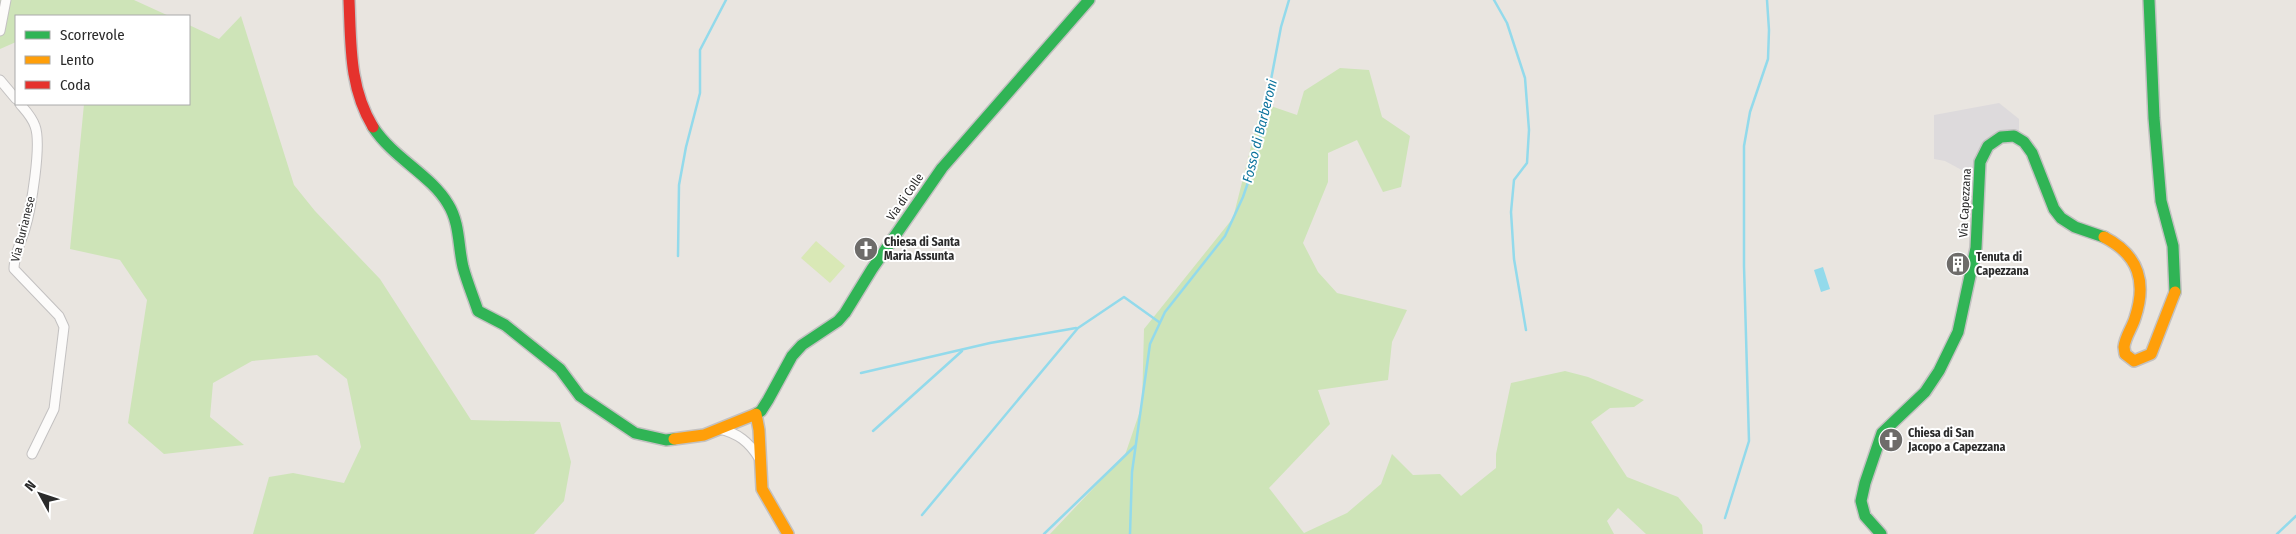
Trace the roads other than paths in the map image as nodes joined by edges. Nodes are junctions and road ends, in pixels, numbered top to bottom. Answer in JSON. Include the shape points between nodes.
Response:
{"nodes":[{"id":1,"x":6,"y":0,"type":"edge"},
{"id":2,"x":349,"y":0,"type":"edge"},
{"id":3,"x":1090,"y":0,"type":"edge"},
{"id":4,"x":2149,"y":0,"type":"edge"},
{"id":5,"x":0,"y":31,"type":"edge"},
{"id":6,"x":0,"y":80,"type":"edge"},
{"id":7,"x":15,"y":98,"type":"edge"},
{"id":8,"x":21,"y":105,"type":"edge"},
{"id":9,"x":756,"y":414,"type":"junction"},
{"id":10,"x":718,"y":429,"type":"junction"},
{"id":11,"x":32,"y":454,"type":"dead end"},
{"id":12,"x":760,"y":460,"type":"junction"},
{"id":13,"x":788,"y":534,"type":"edge"},
{"id":14,"x":1881,"y":534,"type":"edge"}],
"edges":[{"from":1,"to":5,"type":"street"},
{"from":2,"to":10,"type":"street","via":[[352,70],[365,113],[383,142],[448,203],[457,226],[463,266],[478,311],[506,325],[560,369],[580,396],[635,433],[666,440],[704,435]]},
{"from":3,"to":9,"type":"street","name":"Via di Colle","via":[[942,168],[845,312],[838,321],[796,351],[768,400]]},
{"from":4,"to":14,"type":"street","name":"Via Capezzana","via":[[2161,201],[2173,246],[2176,288],[2151,354],[2134,361],[2126,356],[2124,350],[2140,297],[2139,274],[2133,260],[2105,237],[2066,222],[2057,215],[2035,158],[2019,138],[1995,139],[1980,162],[1976,248],[1958,332],[1940,371],[1925,392],[1882,433],[1865,483],[1861,501],[1865,516]]},
{"from":6,"to":7,"type":"street"},
{"from":8,"to":11,"type":"street","name":"Via Burianese","via":[[31,117],[38,138],[32,197],[14,270],[59,316],[64,327],[54,409]]},
{"from":9,"to":10,"type":"street"},
{"from":9,"to":12,"type":"street"},
{"from":10,"to":12,"type":"street","via":[[732,432],[745,440]]},
{"from":12,"to":13,"type":"street","via":[[762,489]]}]}
